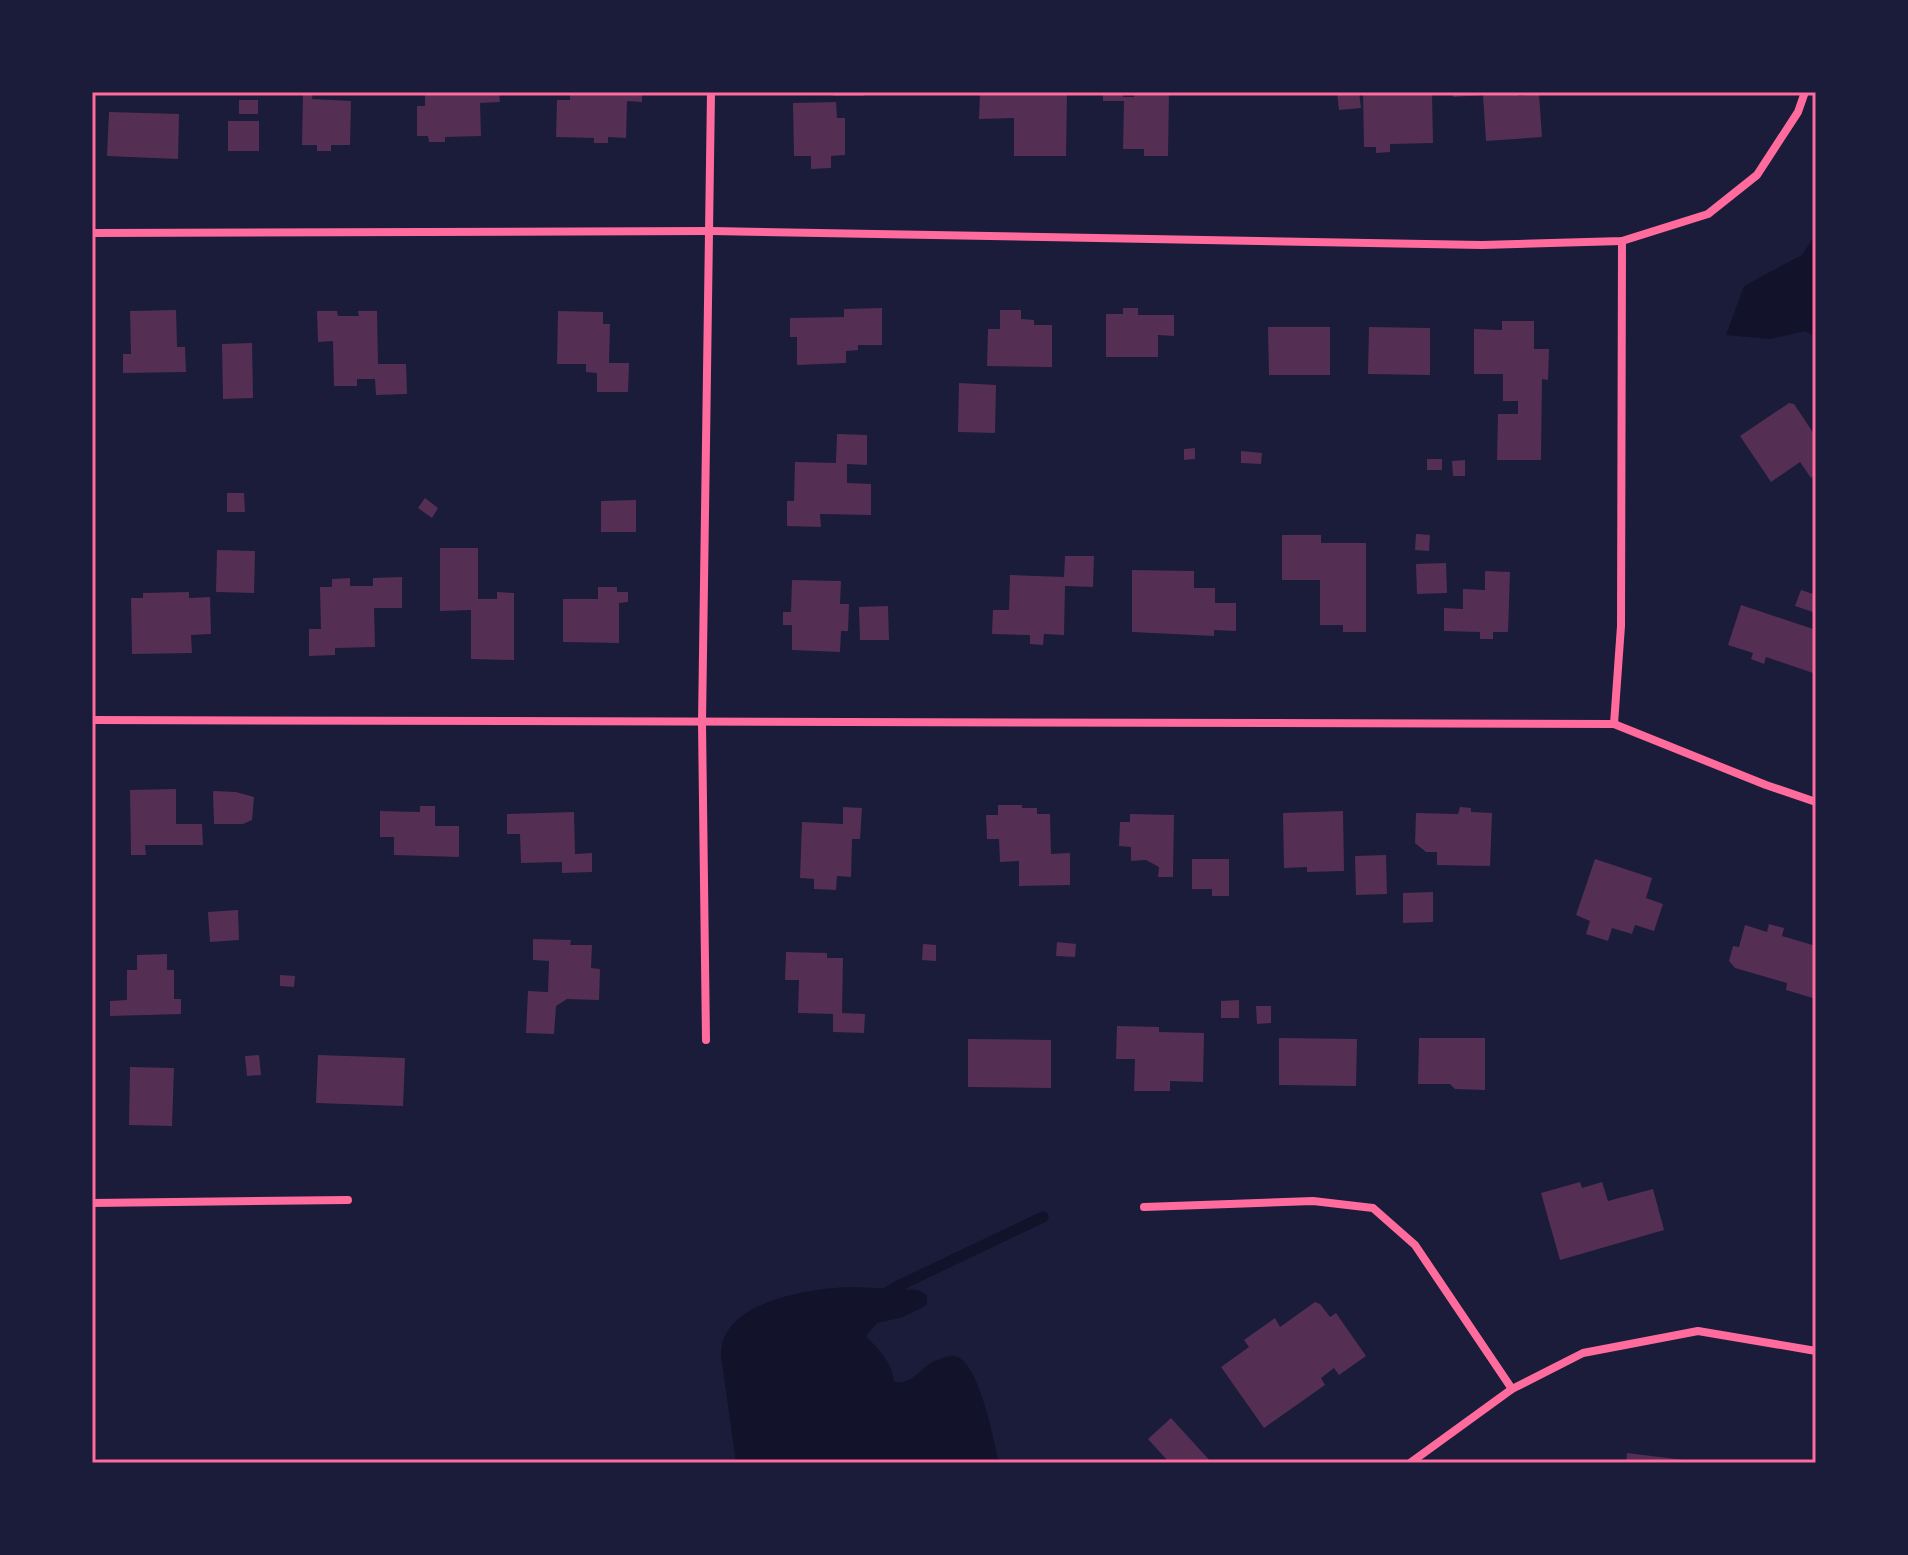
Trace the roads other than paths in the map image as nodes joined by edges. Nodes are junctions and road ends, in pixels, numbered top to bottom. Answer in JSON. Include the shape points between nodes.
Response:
{"nodes":[{"id":1,"x":711,"y":92,"type":"edge"},
{"id":2,"x":1805,"y":92,"type":"edge"},
{"id":3,"x":711,"y":231,"type":"junction"},
{"id":4,"x":92,"y":233,"type":"edge"},
{"id":5,"x":1622,"y":241,"type":"junction"},
{"id":6,"x":92,"y":720,"type":"edge"},
{"id":7,"x":702,"y":723,"type":"junction"},
{"id":8,"x":1614,"y":724,"type":"junction"},
{"id":9,"x":1816,"y":802,"type":"edge"},
{"id":10,"x":706,"y":1040,"type":"dead end"},
{"id":11,"x":348,"y":1200,"type":"dead end"},
{"id":12,"x":92,"y":1203,"type":"edge"},
{"id":13,"x":1144,"y":1207,"type":"dead end"},
{"id":14,"x":1816,"y":1351,"type":"edge"},
{"id":15,"x":1512,"y":1389,"type":"junction"},
{"id":16,"x":1410,"y":1463,"type":"edge"}],
"edges":[{"from":1,"to":3,"type":"street"},
{"from":2,"to":5,"type":"street","via":[[1757,175],[1708,214]]},
{"from":3,"to":4,"type":"street"},
{"from":3,"to":5,"type":"street","via":[[1482,245]]},
{"from":3,"to":7,"type":"street"},
{"from":5,"to":8,"type":"street","via":[[1621,626]]},
{"from":6,"to":7,"type":"street"},
{"from":7,"to":8,"type":"street"},
{"from":7,"to":10,"type":"street"},
{"from":8,"to":9,"type":"street"},
{"from":11,"to":12,"type":"street"},
{"from":13,"to":15,"type":"street","via":[[1313,1201],[1373,1208],[1415,1245]]},
{"from":14,"to":15,"type":"street","via":[[1698,1331],[1583,1353]]},
{"from":15,"to":16,"type":"street"}]}
